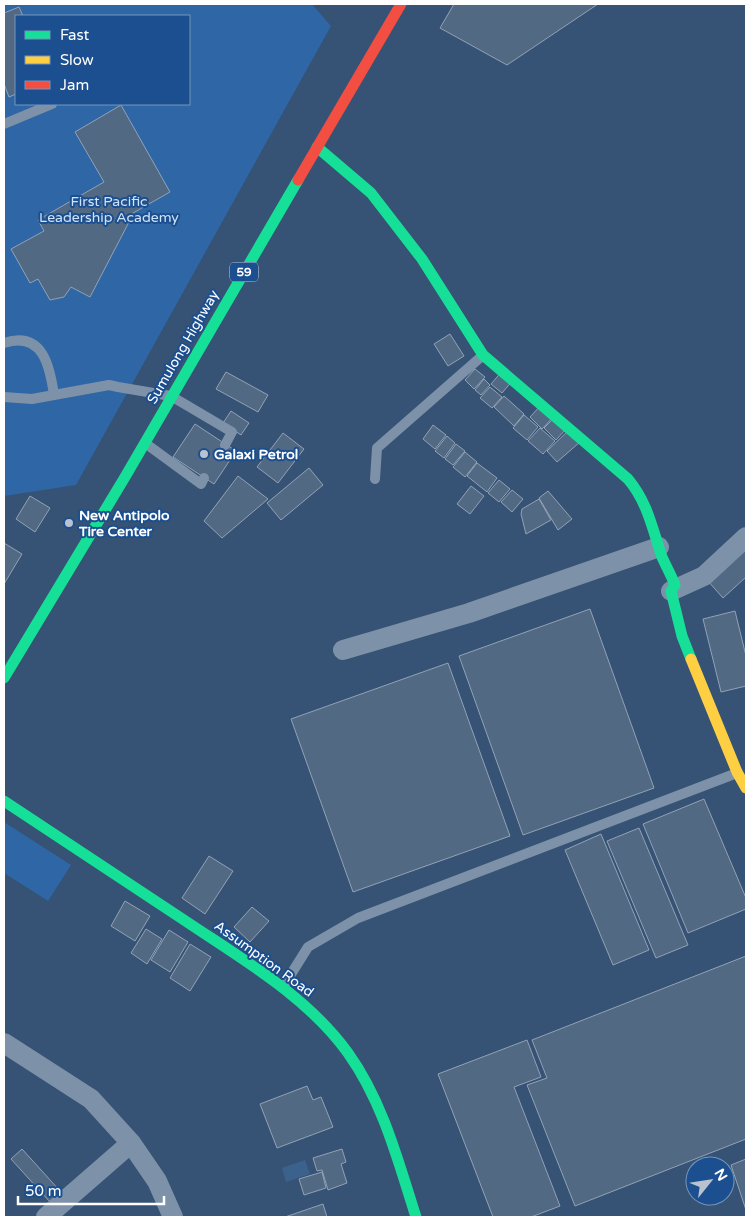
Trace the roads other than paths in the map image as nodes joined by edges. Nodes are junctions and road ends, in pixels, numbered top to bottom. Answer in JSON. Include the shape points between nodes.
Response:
{"nodes":[{"id":1,"x":401,"y":4,"type":"edge"},
{"id":2,"x":50,"y":105,"type":"edge"},
{"id":3,"x":4,"y":124,"type":"edge"},
{"id":4,"x":317,"y":147,"type":"junction"},
{"id":5,"x":4,"y":343,"type":"edge"},
{"id":6,"x":483,"y":355,"type":"junction"},
{"id":7,"x":54,"y":395,"type":"junction"},
{"id":8,"x":171,"y":396,"type":"junction"},
{"id":9,"x":4,"y":397,"type":"edge"},
{"id":10,"x":144,"y":443,"type":"junction"},
{"id":11,"x":226,"y":445,"type":"dead end"},
{"id":12,"x":204,"y":478,"type":"dead end"},
{"id":13,"x":376,"y":479,"type":"dead end"},
{"id":14,"x":746,"y":537,"type":"edge"},
{"id":15,"x":659,"y":547,"type":"junction"},
{"id":16,"x":671,"y":591,"type":"junction"},
{"id":17,"x":343,"y":650,"type":"dead end"},
{"id":18,"x":4,"y":678,"type":"edge"},
{"id":19,"x":738,"y":772,"type":"junction"},
{"id":20,"x":746,"y":788,"type":"edge"},
{"id":21,"x":4,"y":801,"type":"edge"},
{"id":22,"x":283,"y":988,"type":"junction"},
{"id":23,"x":4,"y":1044,"type":"edge"},
{"id":24,"x":131,"y":1143,"type":"junction"},
{"id":25,"x":46,"y":1217,"type":"edge"},
{"id":26,"x":173,"y":1217,"type":"edge"},
{"id":27,"x":416,"y":1217,"type":"edge"}],
"edges":[{"from":1,"to":4,"type":"street","name":"Sumulong Highway","number":"59"},
{"from":2,"to":3,"type":"lane"},
{"from":4,"to":6,"type":"street","via":[[371,193],[422,259]]},
{"from":4,"to":8,"type":"street","name":"Sumulong Highway","number":"59"},
{"from":5,"to":7,"type":"lane","via":[[22,341],[41,352],[51,372]]},
{"from":6,"to":13,"type":"lane","via":[[377,448]]},
{"from":6,"to":15,"type":"street","via":[[628,479],[648,505]]},
{"from":7,"to":8,"type":"lane","via":[[109,385]]},
{"from":7,"to":9,"type":"lane"},
{"from":8,"to":10,"type":"street","name":"Sumulong Highway","number":"59"},
{"from":8,"to":11,"type":"lane","via":[[232,432]]},
{"from":10,"to":12,"type":"lane","via":[[201,484]]},
{"from":10,"to":18,"type":"street","name":"Sumulong Highway","number":"59"},
{"from":14,"to":16,"type":"street","via":[[704,576]]},
{"from":15,"to":16,"type":"street","via":[[676,585]]},
{"from":15,"to":17,"type":"street","via":[[469,614]]},
{"from":16,"to":19,"type":"street","via":[[682,636]]},
{"from":19,"to":20,"type":"street"},
{"from":19,"to":22,"type":"lane","via":[[358,918],[308,947]]},
{"from":21,"to":22,"type":"street","name":"Assumption Road"},
{"from":22,"to":27,"type":"street","name":"Assumption Road","via":[[321,1021],[349,1054],[377,1104]]},
{"from":23,"to":24,"type":"street","via":[[91,1099]]},
{"from":24,"to":25,"type":"street"},
{"from":24,"to":26,"type":"street","via":[[157,1181]]}]}
